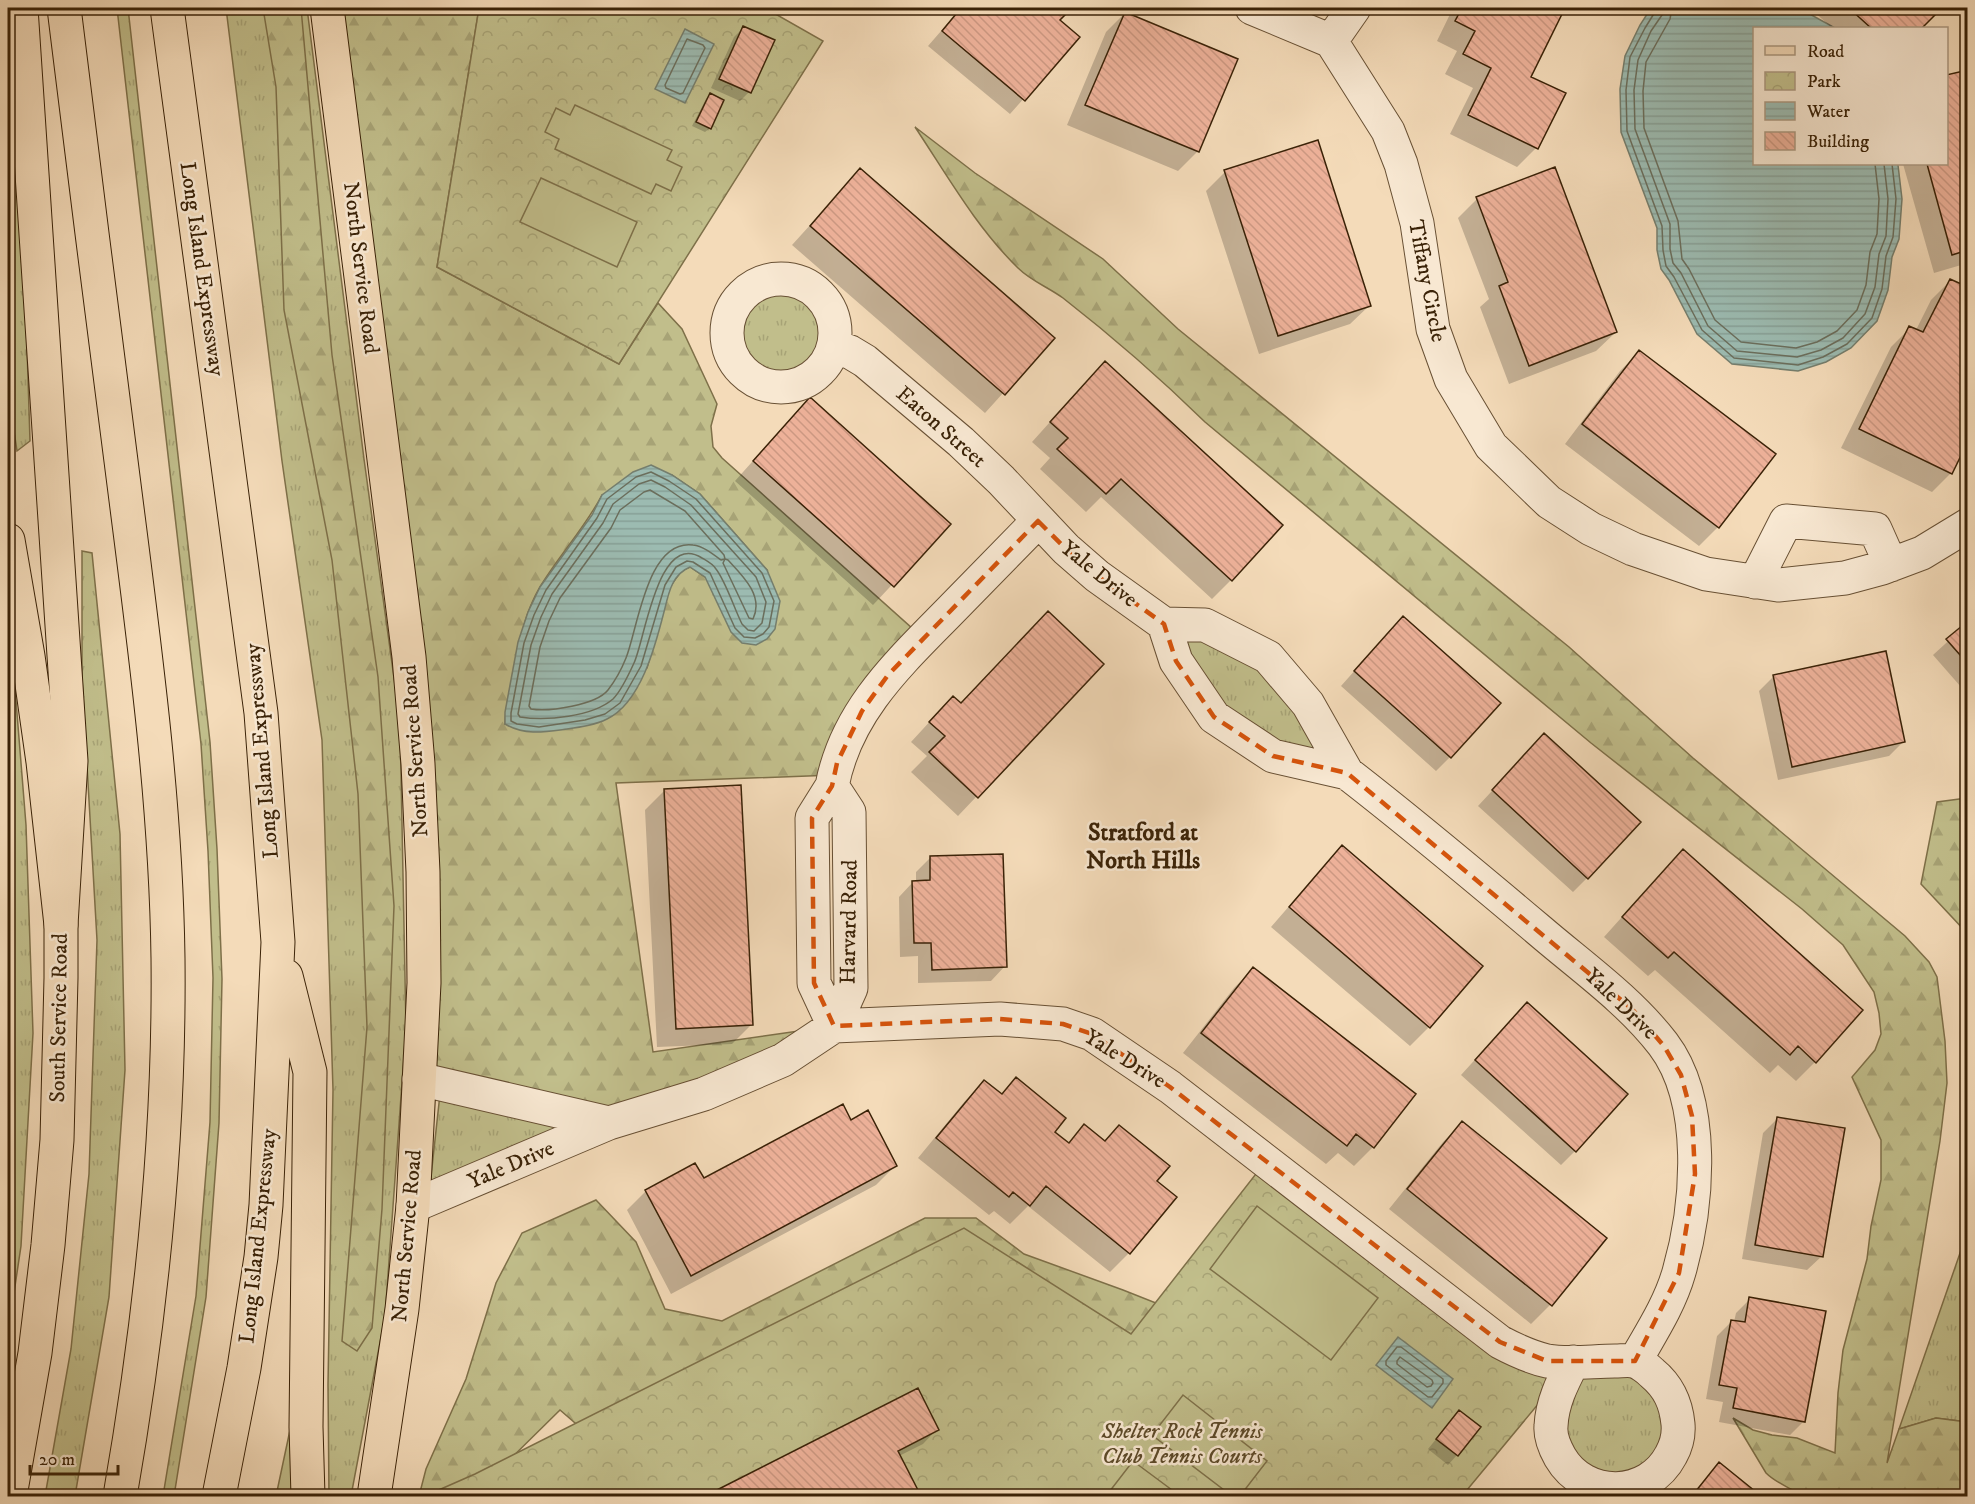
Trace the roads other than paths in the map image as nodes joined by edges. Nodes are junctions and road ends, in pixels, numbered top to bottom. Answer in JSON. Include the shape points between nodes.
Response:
{"nodes":[{"id":1,"x":21,"y":8,"type":"edge"},
{"id":2,"x":64,"y":8,"type":"edge"},
{"id":3,"x":167,"y":8,"type":"edge"},
{"id":4,"x":327,"y":8,"type":"edge"},
{"id":5,"x":1252,"y":8,"type":"edge"},
{"id":6,"x":1354,"y":8,"type":"edge"},
{"id":7,"x":1331,"y":41,"type":"junction"},
{"id":8,"x":834,"y":346,"type":"dead end"},
{"id":9,"x":1038,"y":521,"type":"junction"},
{"id":10,"x":1968,"y":525,"type":"edge"},
{"id":11,"x":8,"y":540,"type":"edge"},
{"id":12,"x":1891,"y":565,"type":"junction"},
{"id":13,"x":1755,"y":582,"type":"junction"},
{"id":14,"x":1164,"y":624,"type":"junction"},
{"id":15,"x":1347,"y":773,"type":"junction"},
{"id":16,"x":61,"y":925,"type":"junction"},
{"id":17,"x":278,"y":942,"type":"junction"},
{"id":18,"x":834,"y":1026,"type":"junction"},
{"id":19,"x":419,"y":1079,"type":"junction"},
{"id":20,"x":609,"y":1123,"type":"junction"},
{"id":21,"x":413,"y":1206,"type":"junction"},
{"id":22,"x":1635,"y":1361,"type":"junction"},
{"id":23,"x":1573,"y":1362,"type":"junction"},
{"id":24,"x":10,"y":1497,"type":"edge"},
{"id":25,"x":120,"y":1497,"type":"edge"},
{"id":26,"x":219,"y":1497,"type":"edge"},
{"id":27,"x":308,"y":1497,"type":"edge"},
{"id":28,"x":374,"y":1497,"type":"edge"}],
"edges":[{"from":1,"to":16,"type":"main road","via":[[71,760]]},
{"from":2,"to":25,"type":"main road","via":[[146,652],[166,904],[168,1012],[162,1174],[142,1358]]},
{"from":3,"to":17,"type":"main road","name":"Long Island Expressway","via":[[258,692]]},
{"from":4,"to":19,"type":"main road","name":"North Service Road","via":[[410,669],[423,872],[424,983]]},
{"from":5,"to":7,"type":"street"},
{"from":6,"to":7,"type":"street"},
{"from":7,"to":13,"type":"street","name":"Tiffany Circle","via":[[1388,131],[1417,224],[1433,328],[1451,379],[1491,446],[1549,502],[1591,529],[1633,549],[1706,574]]},
{"from":8,"to":9,"type":"street","name":"Eaton Street","via":[[865,361],[961,442]]},
{"from":9,"to":14,"type":"street","name":"Yale Drive","via":[[1082,565]]},
{"from":9,"to":18,"type":"street","name":"Harvard Road","via":[[888,675],[862,711],[837,763],[832,786],[849,812],[851,988]]},
{"from":10,"to":12,"type":"street","name":"Tiffany Circle","via":[[1922,553]]},
{"from":11,"to":16,"type":"main road","name":"South Service Road","via":[[36,710]]},
{"from":12,"to":13,"type":"street","name":"Tiffany Circle","via":[[1845,578],[1778,585]]},
{"from":12,"to":13,"type":"street","via":[[1875,529],[1786,521]]},
{"from":14,"to":15,"type":"street","name":"Yale Drive","via":[[1205,625],[1268,657],[1308,704]]},
{"from":14,"to":15,"type":"street","name":"Yale Drive","via":[[1176,661],[1214,717],[1273,756]]},
{"from":15,"to":22,"type":"street","name":"Yale Drive","via":[[1632,1009],[1664,1046],[1681,1075],[1692,1116],[1695,1174],[1689,1228],[1667,1304]]},
{"from":16,"to":24,"type":"main road","name":"South Service Road","via":[[53,1192],[35,1353]]},
{"from":17,"to":26,"type":"main road","name":"Long Island Expressway","via":[[263,1237],[244,1368]]},
{"from":17,"to":27,"type":"main road","via":[[310,1072]]},
{"from":18,"to":20,"type":"street","name":"Yale Drive","via":[[783,1060],[704,1094]]},
{"from":18,"to":23,"type":"street","name":"Yale Drive","via":[[1000,1019],[1063,1024],[1092,1034],[1170,1087],[1500,1341],[1547,1361]]},
{"from":19,"to":20,"type":"street","name":"Yale Drive"},
{"from":19,"to":21,"type":"main road","name":"North Service Road"},
{"from":20,"to":21,"type":"street","name":"Yale Drive"},
{"from":21,"to":28,"type":"main road","name":"North Service Road"},
{"from":22,"to":23,"type":"street","name":"Yale Drive"},
{"from":22,"to":23,"type":"street","via":[[1668,1389],[1677,1408],[1679,1430],[1667,1463],[1654,1476],[1621,1489],[1600,1488],[1581,1480],[1565,1467],[1555,1449],[1550,1429],[1553,1409]]}]}
